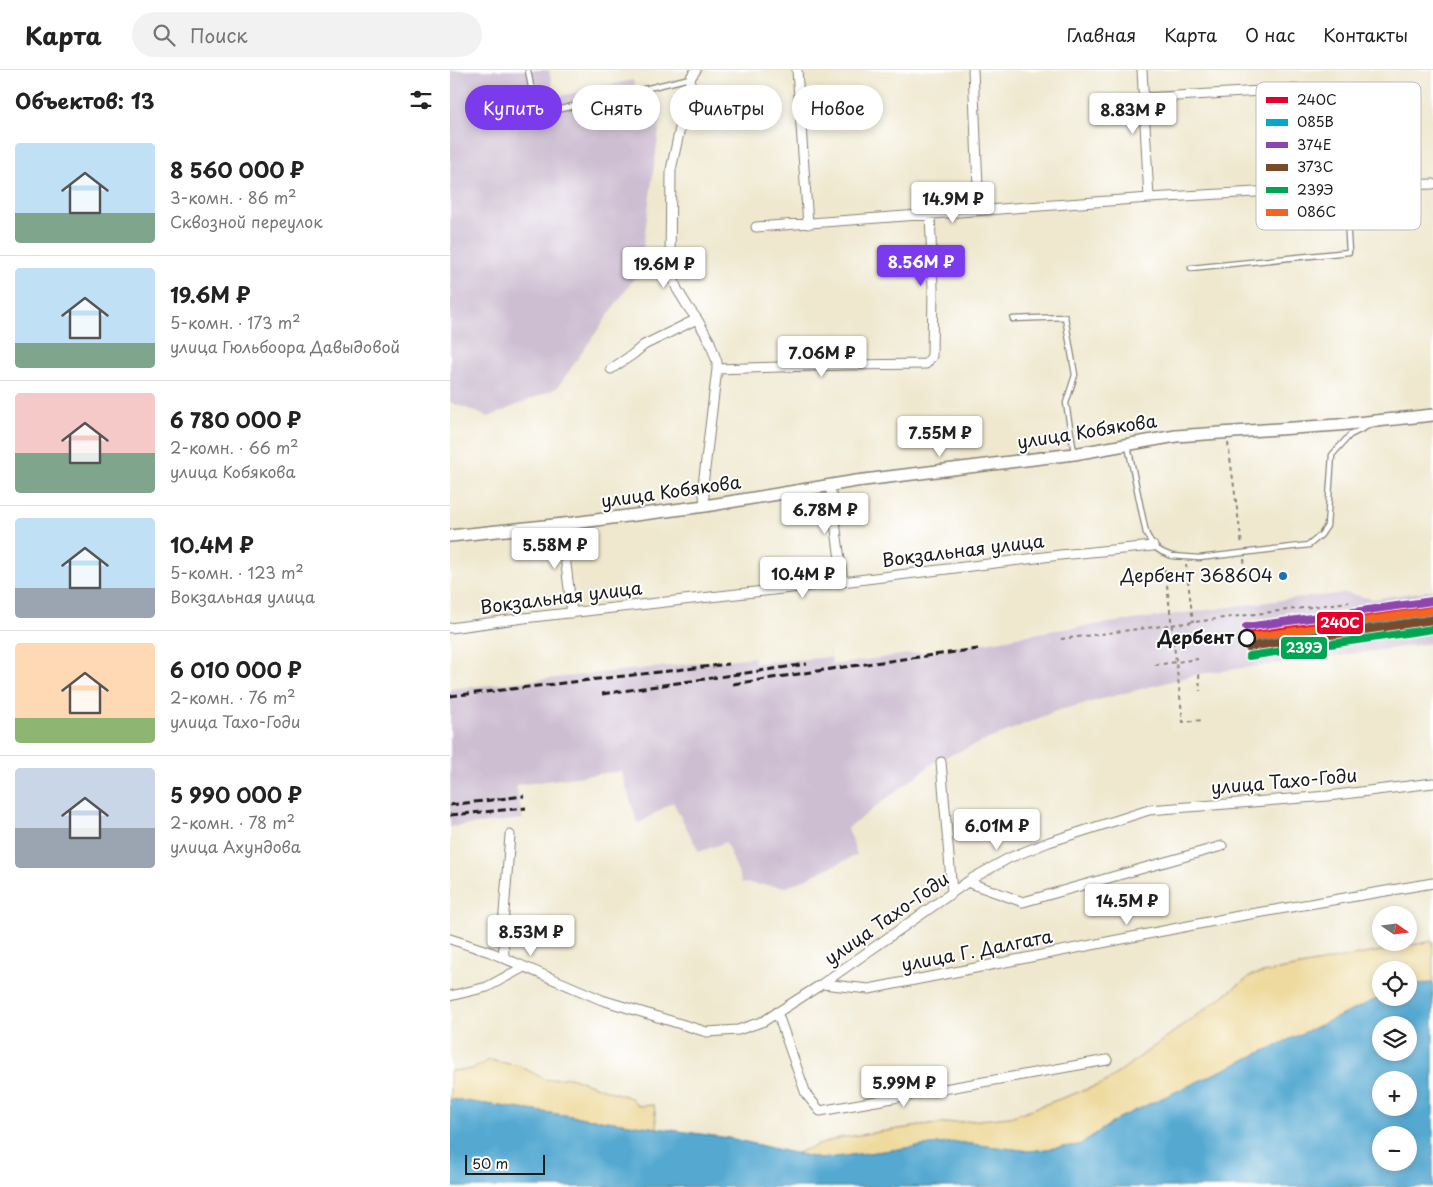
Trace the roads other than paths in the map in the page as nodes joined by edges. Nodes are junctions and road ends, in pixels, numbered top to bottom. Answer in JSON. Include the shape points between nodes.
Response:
{"nodes":[{"id":1,"x":528,"y":70,"type":"edge"},
{"id":2,"x":797,"y":70,"type":"edge"},
{"id":3,"x":973,"y":70,"type":"edge"},
{"id":4,"x":1142,"y":70,"type":"edge"},
{"id":5,"x":693,"y":74,"type":"edge"},
{"id":6,"x":1256,"y":91,"type":"edge"},
{"id":7,"x":1143,"y":98,"type":"junction"},
{"id":8,"x":1256,"y":192,"type":"edge"},
{"id":9,"x":1149,"y":198,"type":"junction"},
{"id":10,"x":979,"y":210,"type":"junction"},
{"id":11,"x":930,"y":214,"type":"junction"},
{"id":12,"x":808,"y":224,"type":"junction"},
{"id":13,"x":756,"y":227,"type":"dead end"},
{"id":14,"x":1348,"y":230,"type":"edge"},
{"id":15,"x":1191,"y":268,"type":"dead end"},
{"id":16,"x":698,"y":319,"type":"junction"},
{"id":17,"x":1014,"y":319,"type":"dead end"},
{"id":18,"x":611,"y":369,"type":"dead end"},
{"id":19,"x":717,"y":369,"type":"junction"},
{"id":20,"x":1433,"y":415,"type":"edge"},
{"id":21,"x":1380,"y":420,"type":"junction"},
{"id":22,"x":1128,"y":445,"type":"junction"},
{"id":23,"x":1074,"y":454,"type":"junction"},
{"id":24,"x":830,"y":485,"type":"junction"},
{"id":25,"x":705,"y":506,"type":"junction"},
{"id":26,"x":561,"y":524,"type":"junction"},
{"id":27,"x":450,"y":536,"type":"edge"},
{"id":28,"x":1153,"y":546,"type":"junction"},
{"id":29,"x":843,"y":582,"type":"junction"},
{"id":30,"x":572,"y":613,"type":"junction"},
{"id":31,"x":450,"y":628,"type":"edge"},
{"id":32,"x":941,"y":762,"type":"dead end"},
{"id":33,"x":1433,"y":783,"type":"edge"},
{"id":34,"x":510,"y":835,"type":"dead end"},
{"id":35,"x":1222,"y":846,"type":"dead end"},
{"id":36,"x":967,"y":882,"type":"junction"},
{"id":37,"x":1433,"y":883,"type":"edge"},
{"id":38,"x":952,"y":892,"type":"junction"},
{"id":39,"x":450,"y":939,"type":"edge"},
{"id":40,"x":504,"y":958,"type":"junction"},
{"id":41,"x":524,"y":967,"type":"junction"},
{"id":42,"x":822,"y":984,"type":"junction"},
{"id":43,"x":450,"y":996,"type":"edge"},
{"id":44,"x":777,"y":1012,"type":"junction"},
{"id":45,"x":1107,"y":1060,"type":"dead end"}],
"edges":[{"from":1,"to":5,"type":"lane","via":[[536,115]]},
{"from":2,"to":12,"type":"street"},
{"from":3,"to":10,"type":"street"},
{"from":4,"to":7,"type":"street"},
{"from":5,"to":16,"type":"street","via":[[671,170],[670,269],[688,308]]},
{"from":6,"to":7,"type":"street"},
{"from":7,"to":9,"type":"street"},
{"from":8,"to":9,"type":"street"},
{"from":9,"to":10,"type":"street"},
{"from":10,"to":11,"type":"street"},
{"from":11,"to":12,"type":"street"},
{"from":11,"to":19,"type":"street","via":[[932,356],[926,364]]},
{"from":12,"to":13,"type":"street"},
{"from":14,"to":15,"type":"lane","via":[[1349,252]]},
{"from":16,"to":18,"type":"street","via":[[644,345]]},
{"from":16,"to":19,"type":"street","via":[[714,352]]},
{"from":17,"to":23,"type":"lane","via":[[1065,317],[1075,375],[1066,403]]},
{"from":19,"to":25,"type":"street","via":[[703,485]]},
{"from":20,"to":21,"type":"street","name":"улица Кобякова"},
{"from":21,"to":22,"type":"street","name":"улица Кобякова","via":[[1176,436]]},
{"from":21,"to":28,"type":"lane","via":[[1350,435],[1332,455],[1327,526],[1309,545],[1199,558],[1172,556]]},
{"from":22,"to":23,"type":"street","name":"улица Кобякова"},
{"from":22,"to":28,"type":"lane","via":[[1146,533]]},
{"from":23,"to":24,"type":"street","name":"улица Кобякова"},
{"from":24,"to":25,"type":"street","name":"улица Кобякова"},
{"from":24,"to":29,"type":"street"},
{"from":25,"to":26,"type":"street","name":"улица Кобякова"},
{"from":26,"to":27,"type":"street","name":"улица Кобякова"},
{"from":26,"to":30,"type":"street"},
{"from":28,"to":29,"type":"street","name":"Вокзальная улица"},
{"from":29,"to":30,"type":"street","name":"Вокзальная улица"},
{"from":30,"to":31,"type":"street","name":"Вокзальная улица"},
{"from":32,"to":38,"type":"street"},
{"from":33,"to":36,"type":"street","name":"улица Тахо-Годи","via":[[1328,796],[1149,810],[1041,845],[1009,858]]},
{"from":34,"to":40,"type":"street","via":[[503,926]]},
{"from":35,"to":36,"type":"street","via":[[1023,902]]},
{"from":36,"to":38,"type":"street","name":"улица Тахо-Годи"},
{"from":37,"to":42,"type":"street","name":"улица Г. Далгата","via":[[1239,916],[868,989]]},
{"from":38,"to":42,"type":"street","name":"улица Тахо-Годи"},
{"from":39,"to":40,"type":"street","name":"улица Тахо-Годи"},
{"from":40,"to":41,"type":"street","name":"улица Тахо-Годи"},
{"from":41,"to":43,"type":"street","via":[[487,987]]},
{"from":41,"to":44,"type":"street","name":"улица Тахо-Годи","via":[[602,1000],[707,1032],[738,1030],[764,1021]]},
{"from":42,"to":44,"type":"street","name":"улица Тахо-Годи"},
{"from":44,"to":45,"type":"street","via":[[806,1094],[820,1111]]}]}
